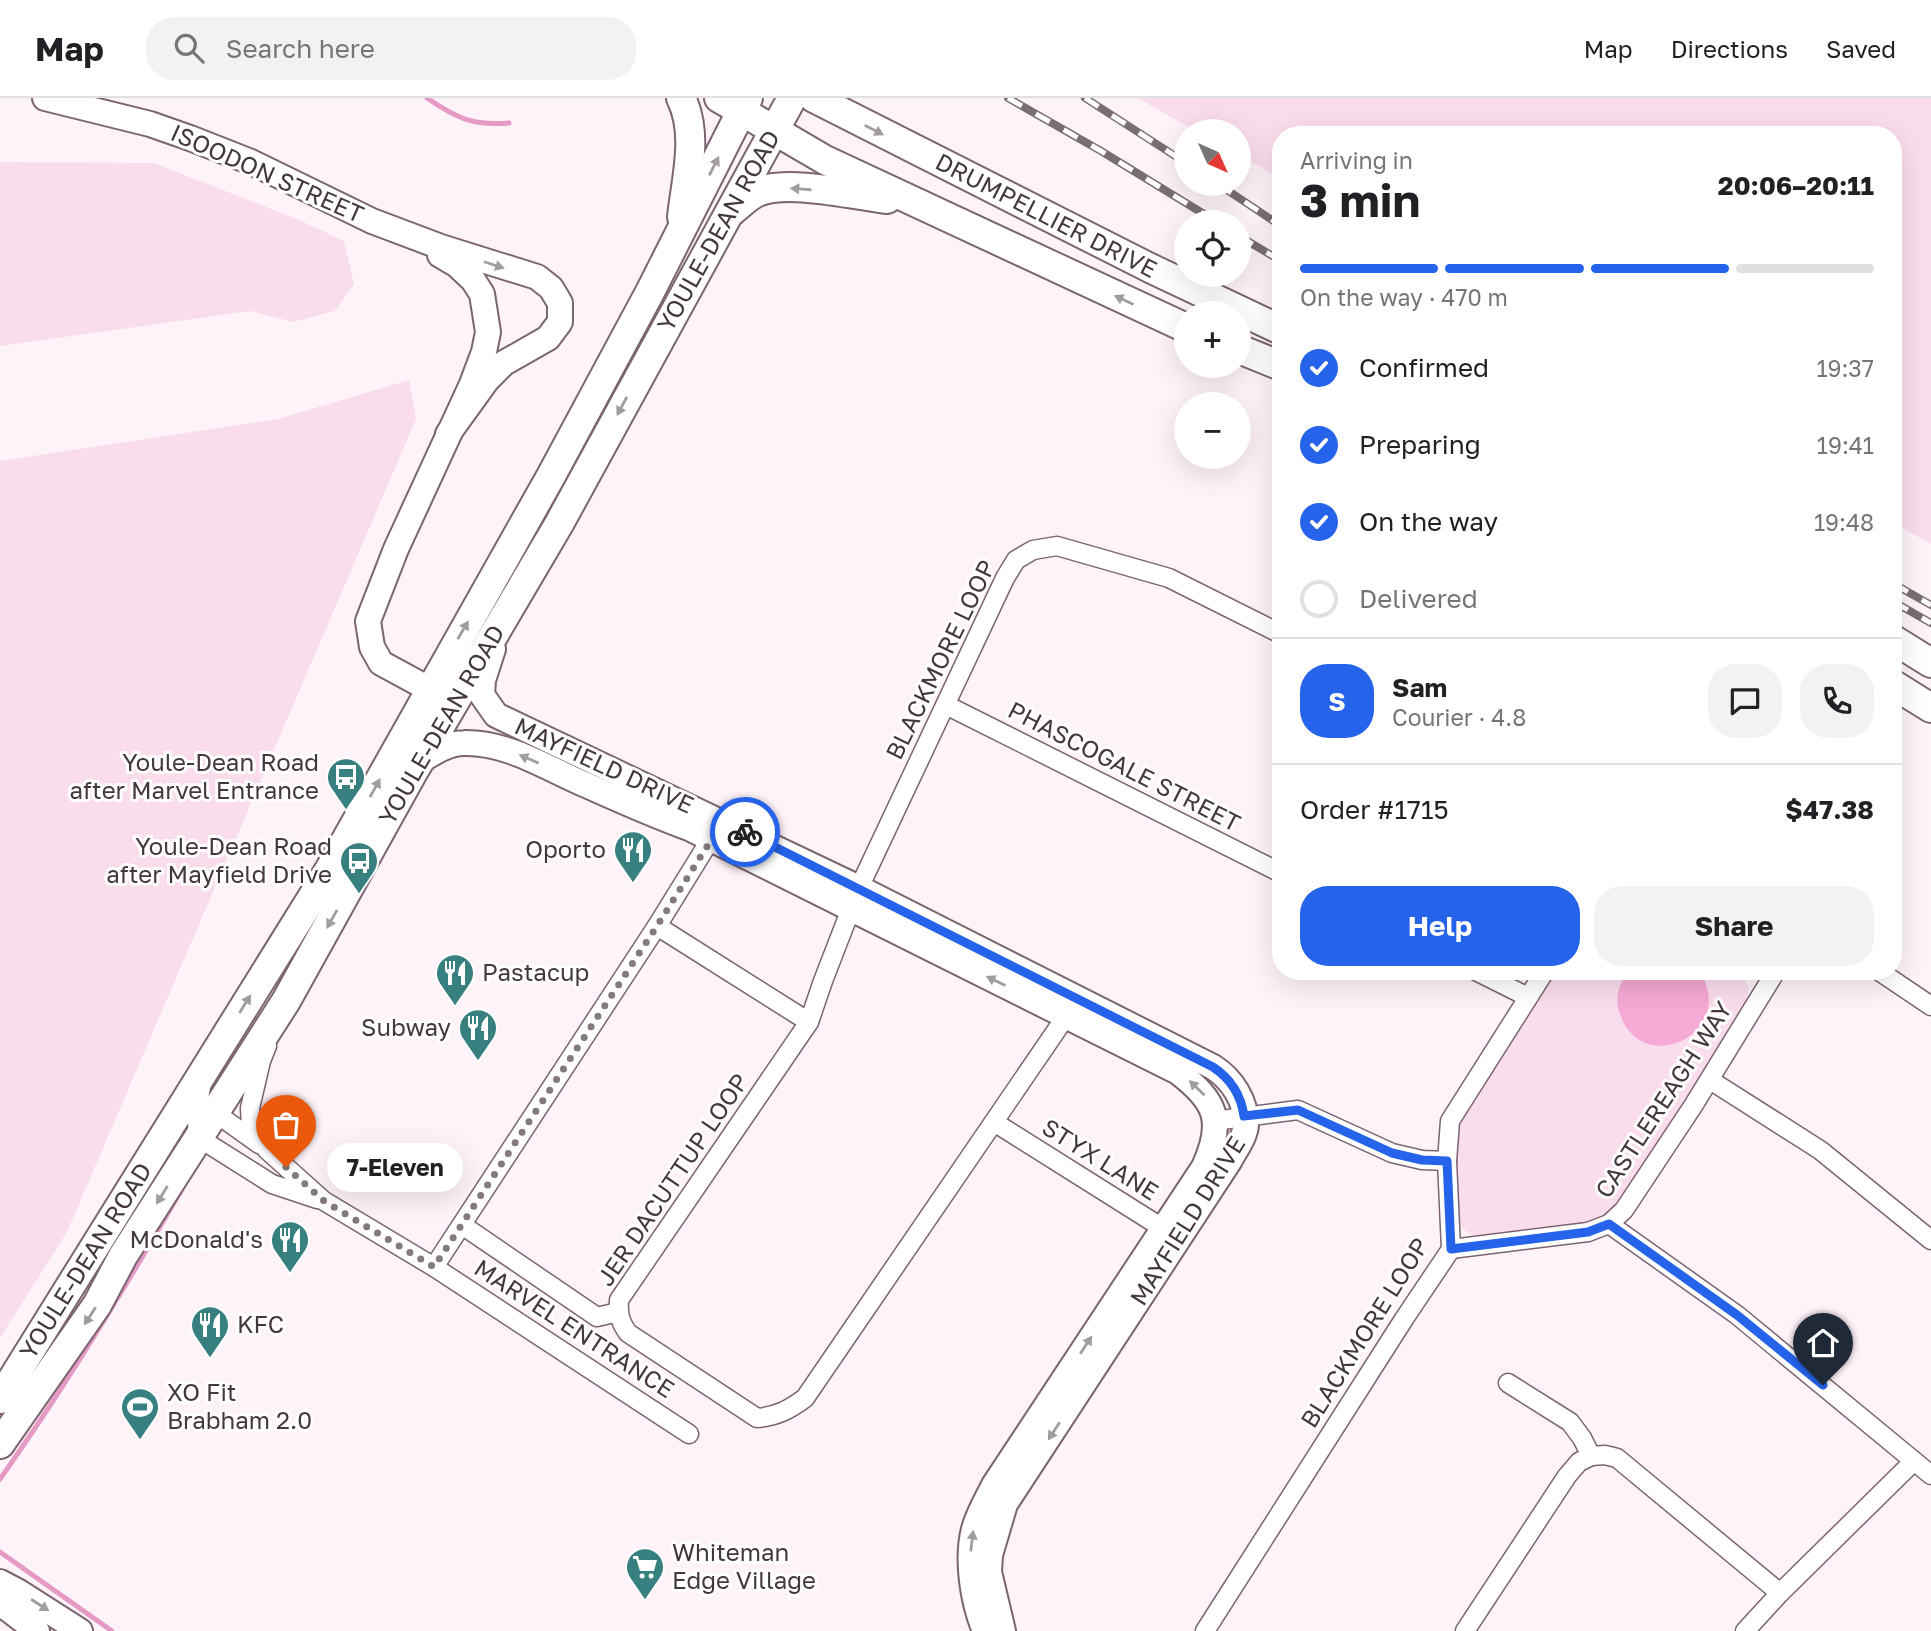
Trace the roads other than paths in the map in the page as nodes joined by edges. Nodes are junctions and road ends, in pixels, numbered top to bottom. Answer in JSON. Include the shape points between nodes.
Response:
{"nodes":[{"id":1,"x":44,"y":98,"type":"edge"},
{"id":2,"x":681,"y":98,"type":"edge"},
{"id":3,"x":792,"y":98,"type":"edge"},
{"id":4,"x":814,"y":98,"type":"edge"},
{"id":5,"x":736,"y":103,"type":"edge"},
{"id":6,"x":839,"y":105,"type":"edge"},
{"id":7,"x":775,"y":132,"type":"junction"},
{"id":8,"x":918,"y":204,"type":"junction"},
{"id":9,"x":726,"y":215,"type":"junction"},
{"id":10,"x":406,"y":234,"type":"junction"},
{"id":11,"x":680,"y":234,"type":"junction"},
{"id":12,"x":1174,"y":322,"type":"edge"},
{"id":13,"x":1272,"y":326,"type":"edge"},
{"id":14,"x":1251,"y":354,"type":"edge"},
{"id":15,"x":1272,"y":362,"type":"edge"},
{"id":16,"x":448,"y":434,"type":"junction"},
{"id":17,"x":512,"y":607,"type":"junction"},
{"id":18,"x":1272,"y":630,"type":"edge"},
{"id":19,"x":1902,"y":645,"type":"edge"},
{"id":20,"x":478,"y":659,"type":"junction"},
{"id":21,"x":1931,"y":663,"type":"edge"},
{"id":22,"x":429,"y":689,"type":"junction"},
{"id":23,"x":1902,"y":690,"type":"edge"},
{"id":24,"x":946,"y":705,"type":"junction"},
{"id":25,"x":1931,"y":708,"type":"edge"},
{"id":26,"x":420,"y":761,"type":"junction"},
{"id":27,"x":717,"y":830,"type":"junction"},
{"id":28,"x":1272,"y":868,"type":"edge"},
{"id":29,"x":855,"y":898,"type":"junction"},
{"id":30,"x":657,"y":926,"type":"junction"},
{"id":31,"x":1494,"y":980,"type":"edge"},
{"id":32,"x":1539,"y":980,"type":"edge"},
{"id":33,"x":1766,"y":980,"type":"edge"},
{"id":34,"x":1892,"y":980,"type":"edge"},
{"id":35,"x":1528,"y":997,"type":"junction"},
{"id":36,"x":286,"y":1001,"type":"junction"},
{"id":37,"x":1931,"y":1006,"type":"edge"},
{"id":38,"x":1072,"y":1008,"type":"junction"},
{"id":39,"x":809,"y":1023,"type":"junction"},
{"id":40,"x":209,"y":1062,"type":"junction"},
{"id":41,"x":1710,"y":1080,"type":"junction"},
{"id":42,"x":1244,"y":1116,"type":"junction"},
{"id":43,"x":1214,"y":1121,"type":"junction"},
{"id":44,"x":203,"y":1122,"type":"junction"},
{"id":45,"x":994,"y":1122,"type":"junction"},
{"id":46,"x":156,"y":1149,"type":"junction"},
{"id":47,"x":267,"y":1150,"type":"junction"},
{"id":48,"x":1447,"y":1161,"type":"junction"},
{"id":49,"x":324,"y":1201,"type":"junction"},
{"id":50,"x":1609,"y":1224,"type":"junction"},
{"id":51,"x":462,"y":1225,"type":"junction"},
{"id":52,"x":1172,"y":1234,"type":"junction"},
{"id":53,"x":1931,"y":1240,"type":"edge"},
{"id":54,"x":1451,"y":1249,"type":"junction"},
{"id":55,"x":434,"y":1267,"type":"junction"},
{"id":56,"x":618,"y":1312,"type":"junction"},
{"id":57,"x":1508,"y":1383,"type":"dead end"},
{"id":58,"x":0,"y":1399,"type":"edge"},
{"id":59,"x":689,"y":1434,"type":"dead end"},
{"id":60,"x":0,"y":1444,"type":"edge"},
{"id":61,"x":1591,"y":1456,"type":"junction"},
{"id":62,"x":1914,"y":1461,"type":"junction"},
{"id":63,"x":1931,"y":1475,"type":"edge"},
{"id":64,"x":0,"y":1582,"type":"edge"},
{"id":65,"x":1780,"y":1593,"type":"junction"},
{"id":66,"x":0,"y":1603,"type":"edge"},
{"id":67,"x":37,"y":1631,"type":"edge"},
{"id":68,"x":80,"y":1631,"type":"edge"},
{"id":69,"x":985,"y":1631,"type":"edge"},
{"id":70,"x":1003,"y":1631,"type":"edge"},
{"id":71,"x":1205,"y":1631,"type":"edge"},
{"id":72,"x":1465,"y":1631,"type":"edge"},
{"id":73,"x":1745,"y":1631,"type":"edge"}],
"edges":[{"from":1,"to":10,"type":"street","name":"ISOODON STREET","via":[[190,138]]},
{"from":2,"to":11,"type":"main road","via":[[690,135]]},
{"from":3,"to":7,"type":"main road","name":"YOULE-DEAN ROAD"},
{"from":4,"to":6,"type":"main road","name":"DRUMPELLIER DRIVE"},
{"from":5,"to":7,"type":"main road","name":"DRUMPELLIER DRIVE"},
{"from":11,"to":5,"type":"main road","name":"YOULE-DEAN ROAD","one_way":true},
{"from":6,"to":13,"type":"main road","name":"DRUMPELLIER DRIVE","one_way":true,"via":[[1150,268]]},
{"from":7,"to":8,"type":"main road","name":"DRUMPELLIER DRIVE"},
{"from":7,"to":9,"type":"main road","name":"YOULE-DEAN ROAD"},
{"from":8,"to":9,"type":"main road","one_way":true,"via":[[777,187],[757,192]]},
{"from":12,"to":8,"type":"main road","name":"DRUMPELLIER DRIVE","one_way":true},
{"from":9,"to":17,"type":"main road","name":"YOULE-DEAN ROAD","one_way":true},
{"from":10,"to":16,"type":"street","name":"ISOODON STREET","via":[[457,265],[473,280],[485,305],[488,332],[482,360]]},
{"from":10,"to":16,"type":"street","name":"ISOODON STREET","one_way":true,"via":[[537,277],[560,303],[560,322],[548,338],[504,363],[486,380]]},
{"from":22,"to":11,"type":"main road","name":"YOULE-DEAN ROAD","one_way":true,"via":[[551,476]]},
{"from":14,"to":15,"type":"main road"},
{"from":16,"to":22,"type":"street","name":"ISOODON STREET","via":[[368,621],[372,647],[381,663]]},
{"from":17,"to":20,"type":"main road","name":"YOULE-DEAN ROAD"},
{"from":17,"to":27,"type":"street","name":"MAYFIELD DRIVE","via":[[483,680],[482,695],[496,715]]},
{"from":18,"to":24,"type":"street","name":"BLACKMORE LOOP","via":[[1169,578],[1058,546],[1033,550],[1016,560],[1005,578]]},
{"from":19,"to":21,"type":"main road"},
{"from":20,"to":22,"type":"street","via":[[450,685]]},
{"from":20,"to":26,"type":"main road","name":"YOULE-DEAN ROAD"},
{"from":40,"to":22,"type":"main road","name":"YOULE-DEAN ROAD","one_way":true,"via":[[328,872]]},
{"from":23,"to":25,"type":"main road"},
{"from":24,"to":28,"type":"street","name":"PHASCOGALE STREET"},
{"from":24,"to":29,"type":"street","name":"BLACKMORE LOOP"},
{"from":27,"to":26,"type":"street","name":"MAYFIELD DRIVE","one_way":true,"via":[[492,745],[462,743]]},
{"from":26,"to":36,"type":"main road","name":"YOULE-DEAN ROAD","one_way":true},
{"from":27,"to":29,"type":"street","name":"MAYFIELD DRIVE"},
{"from":27,"to":30,"type":"street"},
{"from":29,"to":38,"type":"street","name":"MAYFIELD DRIVE"},
{"from":29,"to":39,"type":"street","name":"JER DACUTTUP LOOP"},
{"from":30,"to":39,"type":"street"},
{"from":30,"to":51,"type":"street"},
{"from":31,"to":35,"type":"street"},
{"from":32,"to":35,"type":"street","name":"BLACKMORE LOOP"},
{"from":33,"to":41,"type":"street","name":"CASTLEREAGH WAY"},
{"from":34,"to":37,"type":"street"},
{"from":35,"to":48,"type":"street","name":"BLACKMORE LOOP","via":[[1450,1121]]},
{"from":36,"to":44,"type":"main road","name":"YOULE-DEAN ROAD"},
{"from":36,"to":47,"type":"street","name":"MARVEL ENTRANCE","via":[[261,1061],[250,1108],[251,1127]]},
{"from":38,"to":42,"type":"street","name":"MAYFIELD DRIVE","via":[[1220,1072],[1238,1094]]},
{"from":43,"to":38,"type":"street","name":"MAYFIELD DRIVE","one_way":true,"via":[[1211,1104],[1200,1089]]},
{"from":38,"to":45,"type":"street","name":"JER DACUTTUP LOOP"},
{"from":39,"to":56,"type":"street","name":"JER DACUTTUP LOOP","via":[[629,1284]]},
{"from":40,"to":44,"type":"street","via":[[200,1091]]},
{"from":40,"to":46,"type":"main road","name":"YOULE-DEAN ROAD"},
{"from":41,"to":50,"type":"street","name":"CASTLEREAGH WAY","via":[[1624,1209]]},
{"from":41,"to":53,"type":"street","via":[[1820,1150]]},
{"from":42,"to":43,"type":"street"},
{"from":42,"to":48,"type":"street","via":[[1298,1110],[1392,1153]]},
{"from":42,"to":52,"type":"street","name":"MAYFIELD DRIVE","via":[[1246,1126],[1230,1160]]},
{"from":43,"to":52,"type":"street","name":"MAYFIELD DRIVE","via":[[1208,1159]]},
{"from":44,"to":46,"type":"street","via":[[181,1123]]},
{"from":44,"to":47,"type":"street","name":"MARVEL ENTRANCE"},
{"from":44,"to":49,"type":"street","name":"MARVEL ENTRANCE","via":[[272,1184]]},
{"from":44,"to":60,"type":"main road","name":"YOULE-DEAN ROAD","one_way":true,"via":[[97,1305]]},
{"from":45,"to":52,"type":"street","name":"STYX LANE"},
{"from":45,"to":56,"type":"street","name":"JER DACUTTUP LOOP","via":[[805,1398],[790,1409],[757,1418],[628,1333]]},
{"from":46,"to":58,"type":"main road","name":"YOULE-DEAN ROAD"},
{"from":47,"to":49,"type":"street","name":"MARVEL ENTRANCE"},
{"from":48,"to":54,"type":"street","name":"BLACKMORE LOOP"},
{"from":49,"to":55,"type":"street","name":"MARVEL ENTRANCE"},
{"from":50,"to":54,"type":"street","name":"CASTLEREAGH WAY","via":[[1588,1232]]},
{"from":50,"to":62,"type":"street","via":[[1737,1315]]},
{"from":51,"to":55,"type":"street"},
{"from":51,"to":56,"type":"street","via":[[597,1317]]},
{"from":69,"to":52,"type":"street","name":"MAYFIELD DRIVE","one_way":true,"via":[[973,1593],[970,1545],[974,1526],[994,1485]]},
{"from":52,"to":70,"type":"street","name":"MAYFIELD DRIVE","one_way":true,"via":[[1005,1504],[989,1572]]},
{"from":54,"to":71,"type":"street","name":"BLACKMORE LOOP"},
{"from":55,"to":59,"type":"street","name":"MARVEL ENTRANCE"},
{"from":57,"to":61,"type":"street","via":[[1570,1422]]},
{"from":61,"to":65,"type":"street","via":[[1616,1458]]},
{"from":61,"to":72,"type":"street","via":[[1567,1476]]},
{"from":62,"to":63,"type":"street"},
{"from":62,"to":65,"type":"street"},
{"from":64,"to":68,"type":"street","one_way":true},
{"from":65,"to":73,"type":"street"},
{"from":66,"to":67,"type":"street"}]}
